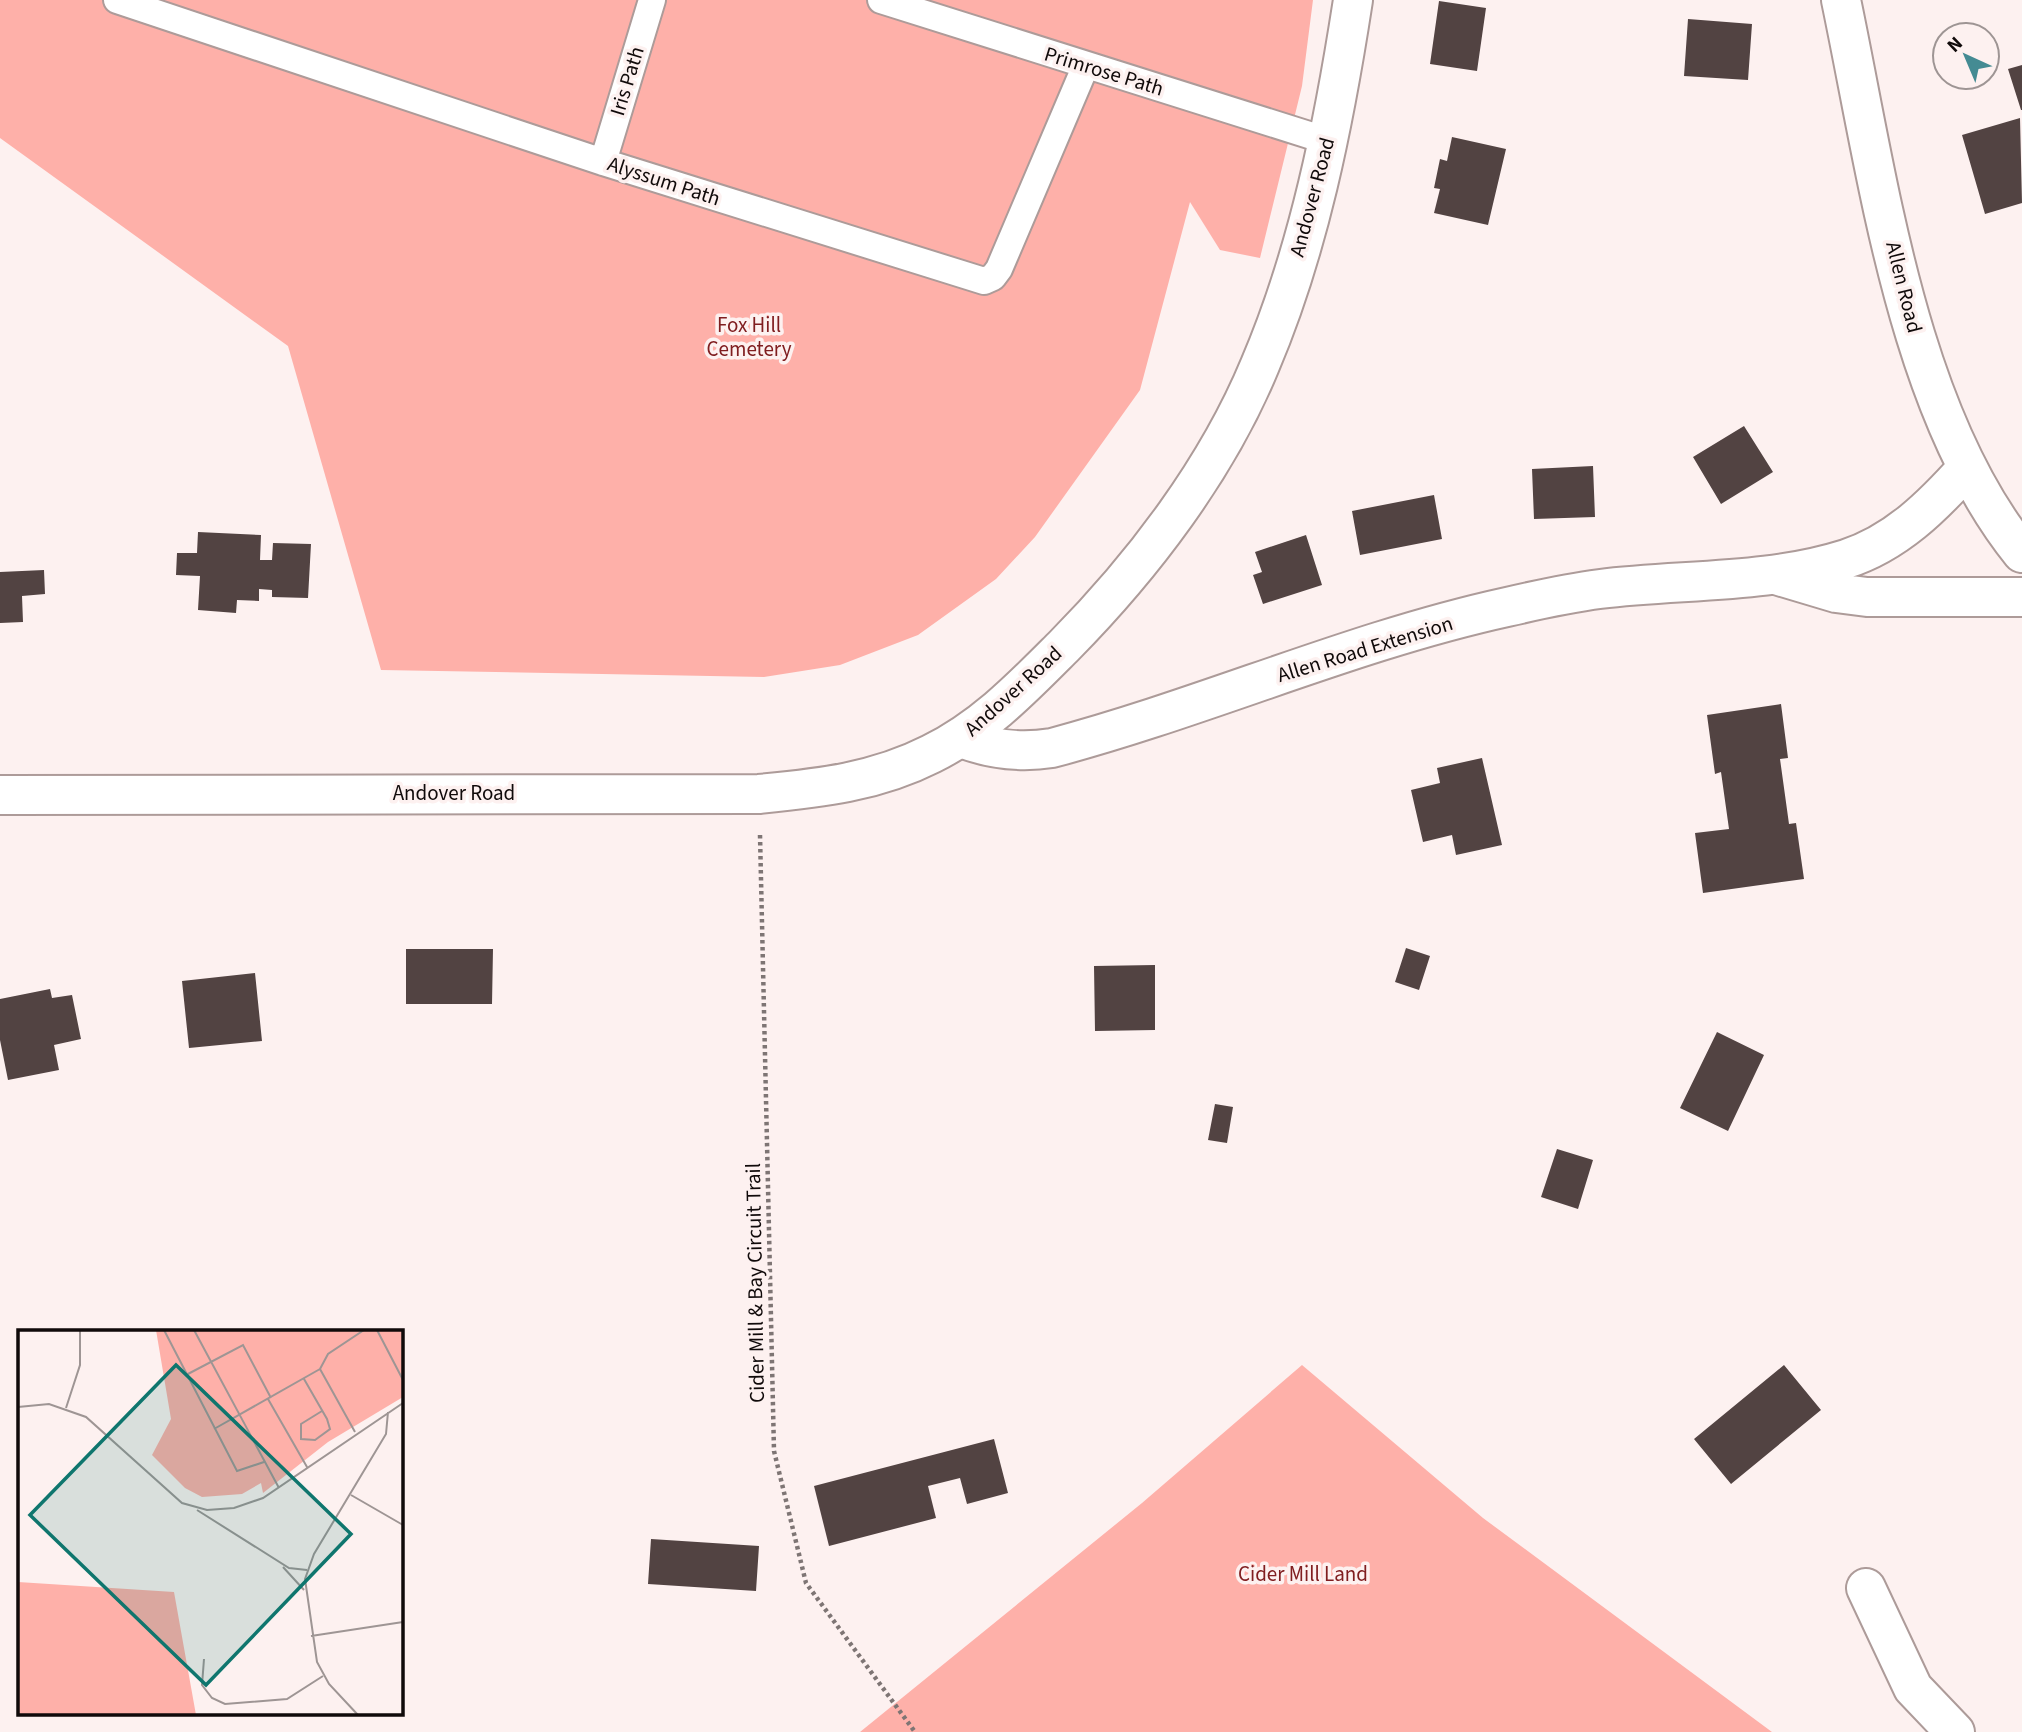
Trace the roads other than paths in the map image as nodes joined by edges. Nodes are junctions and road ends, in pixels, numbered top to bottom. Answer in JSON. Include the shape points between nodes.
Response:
{"nodes":[{"id":1,"x":117,"y":0,"type":"edge"},
{"id":2,"x":652,"y":0,"type":"edge"},
{"id":3,"x":881,"y":0,"type":"edge"},
{"id":4,"x":1353,"y":0,"type":"edge"},
{"id":5,"x":1841,"y":0,"type":"edge"},
{"id":6,"x":1086,"y":65,"type":"junction"},
{"id":7,"x":1328,"y":141,"type":"junction"},
{"id":8,"x":603,"y":162,"type":"junction"},
{"id":9,"x":1967,"y":468,"type":"junction"},
{"id":10,"x":2022,"y":553,"type":"edge"},
{"id":11,"x":1779,"y":576,"type":"junction"},
{"id":12,"x":2022,"y":597,"type":"edge"},
{"id":13,"x":961,"y":738,"type":"junction"},
{"id":14,"x":0,"y":795,"type":"edge"},
{"id":15,"x":1866,"y":1588,"type":"dead end"},
{"id":16,"x":1955,"y":1732,"type":"edge"}],
"edges":[{"from":1,"to":8,"type":"lane","name":"Alyssum Path"},
{"from":2,"to":8,"type":"lane","name":"Iris Path"},
{"from":3,"to":6,"type":"lane","name":"Primrose Path"},
{"from":4,"to":7,"type":"street","name":"Andover Road"},
{"from":5,"to":9,"type":"street","name":"Allen Road","via":[[1913,330]]},
{"from":6,"to":7,"type":"lane","name":"Primrose Path"},
{"from":6,"to":8,"type":"lane","name":"Alyssum Path","via":[[999,269],[984,281]]},
{"from":7,"to":13,"type":"street","name":"Andover Road","via":[[1278,315],[1260,365],[1221,443],[1174,516],[1120,584],[1016,694]]},
{"from":9,"to":10,"type":"street","name":"Allen Road"},
{"from":9,"to":11,"type":"street","name":"Allen Road Extension","via":[[1922,516],[1887,540],[1848,558]]},
{"from":11,"to":12,"type":"street","name":"Allen Road Extension","via":[[1867,597]]},
{"from":11,"to":13,"type":"street","name":"Allen Road Extension","via":[[1599,589],[1506,607],[1393,637],[1052,748],[1013,751]]},
{"from":13,"to":14,"type":"street","name":"Andover Road","via":[[865,780],[759,794]]},
{"from":15,"to":16,"type":"street","via":[[1913,1688]]}]}
